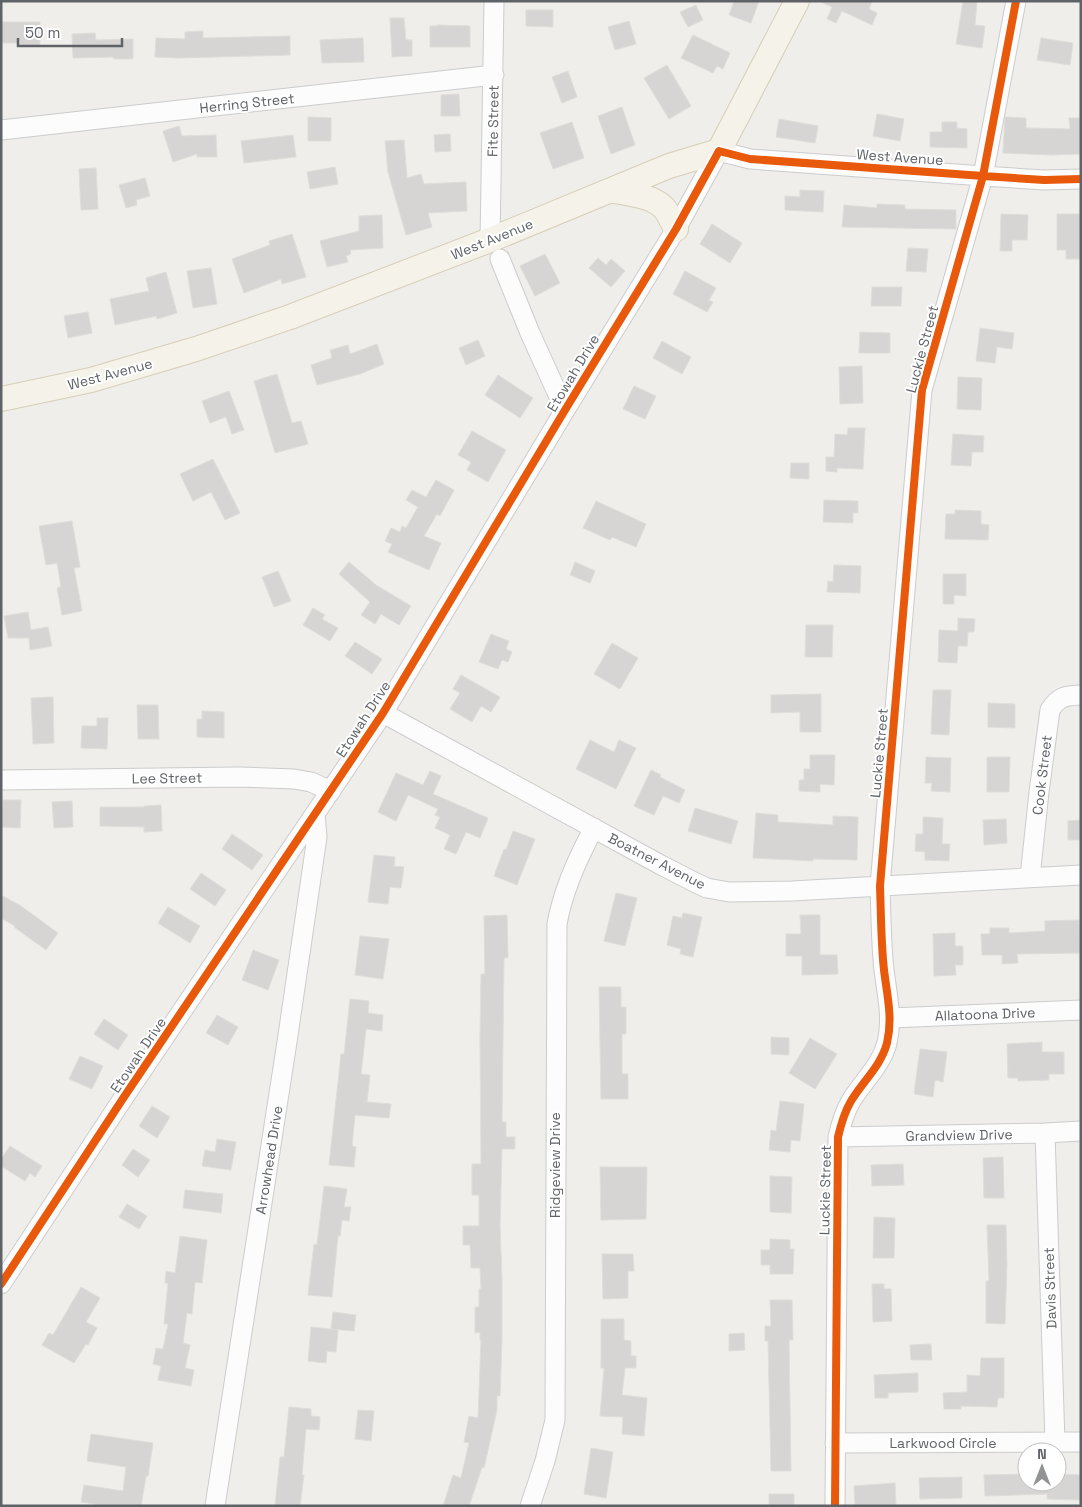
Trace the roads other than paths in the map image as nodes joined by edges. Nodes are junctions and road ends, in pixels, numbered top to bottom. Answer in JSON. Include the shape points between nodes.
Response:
{"nodes":[{"id":1,"x":494,"y":1,"type":"edge"},
{"id":2,"x":797,"y":1,"type":"edge"},
{"id":3,"x":1016,"y":1,"type":"edge"},
{"id":4,"x":494,"y":75,"type":"junction"},
{"id":5,"x":1,"y":130,"type":"edge"},
{"id":6,"x":719,"y":151,"type":"junction"},
{"id":7,"x":983,"y":176,"type":"junction"},
{"id":8,"x":1081,"y":179,"type":"edge"},
{"id":9,"x":611,"y":190,"type":"junction"},
{"id":10,"x":676,"y":229,"type":"junction"},
{"id":11,"x":495,"y":250,"type":"junction"},
{"id":12,"x":1,"y":400,"type":"edge"},
{"id":13,"x":565,"y":410,"type":"junction"},
{"id":14,"x":1081,"y":695,"type":"edge"},
{"id":15,"x":384,"y":712,"type":"junction"},
{"id":16,"x":1,"y":780,"type":"edge"},
{"id":17,"x":331,"y":791,"type":"junction"},
{"id":18,"x":315,"y":814,"type":"junction"},
{"id":19,"x":594,"y":828,"type":"junction"},
{"id":20,"x":1081,"y":875,"type":"edge"},
{"id":21,"x":1030,"y":877,"type":"junction"},
{"id":22,"x":880,"y":886,"type":"junction"},
{"id":23,"x":1081,"y":1010,"type":"edge"},
{"id":24,"x":890,"y":1018,"type":"junction"},
{"id":25,"x":1081,"y":1131,"type":"edge"},
{"id":26,"x":1045,"y":1133,"type":"junction"},
{"id":27,"x":838,"y":1137,"type":"junction"},
{"id":28,"x":1,"y":1284,"type":"edge"},
{"id":29,"x":1017,"y":1442,"type":"edge"},
{"id":30,"x":1055,"y":1442,"type":"edge"},
{"id":31,"x":1067,"y":1442,"type":"edge"},
{"id":32,"x":1081,"y":1442,"type":"edge"},
{"id":33,"x":835,"y":1443,"type":"junction"},
{"id":34,"x":214,"y":1506,"type":"edge"},
{"id":35,"x":530,"y":1506,"type":"edge"},
{"id":36,"x":835,"y":1506,"type":"edge"}],
"edges":[{"from":1,"to":4,"type":"street","name":"Fite Street"},
{"from":2,"to":6,"type":"main road","name":"Etowah Drive"},
{"from":3,"to":7,"type":"street","name":"Luckie Street"},
{"from":4,"to":5,"type":"street","name":"Herring Street"},
{"from":4,"to":11,"type":"street","name":"Fite Street"},
{"from":6,"to":7,"type":"street","name":"West Avenue","via":[[750,158]]},
{"from":6,"to":9,"type":"main road","name":"West Avenue","via":[[669,166]]},
{"from":6,"to":10,"type":"street","name":"Etowah Drive"},
{"from":7,"to":8,"type":"street","name":"West Avenue"},
{"from":7,"to":22,"type":"street","name":"Luckie Street","via":[[922,390]]},
{"from":9,"to":10,"type":"main road","via":[[640,196],[658,204]]},
{"from":9,"to":11,"type":"main road","name":"West Avenue"},
{"from":10,"to":13,"type":"street","name":"Etowah Drive"},
{"from":11,"to":12,"type":"main road","name":"West Avenue","via":[[91,380]]},
{"from":11,"to":13,"type":"street","name":"Fite Street"},
{"from":13,"to":15,"type":"street","name":"Etowah Drive"},
{"from":14,"to":21,"type":"street","name":"Cook Street","via":[[1057,700],[1050,710]]},
{"from":15,"to":17,"type":"street","name":"Etowah Drive"},
{"from":15,"to":19,"type":"street","name":"Boatner Avenue"},
{"from":16,"to":17,"type":"street","name":"Lee Street","via":[[238,777],[294,779]]},
{"from":17,"to":18,"type":"street","name":"Etowah Drive"},
{"from":18,"to":28,"type":"street","name":"Etowah Drive"},
{"from":18,"to":34,"type":"street","name":"Arrowhead Drive","via":[[317,837],[289,1033]]},
{"from":19,"to":22,"type":"street","name":"Boatner Avenue","via":[[696,884],[718,890],[792,891]]},
{"from":19,"to":35,"type":"street","name":"Ridgeview Drive","via":[[564,895],[557,924],[555,1420]]},
{"from":20,"to":21,"type":"street","name":"Boatner Avenue"},
{"from":21,"to":22,"type":"street","name":"Boatner Avenue"},
{"from":22,"to":24,"type":"street","name":"Luckie Street"},
{"from":23,"to":24,"type":"street","name":"Allatoona Drive"},
{"from":24,"to":27,"type":"street","name":"Luckie Street","via":[[882,1057],[843,1116]]},
{"from":25,"to":26,"type":"street","name":"Grandview Drive"},
{"from":26,"to":27,"type":"street","name":"Grandview Drive"},
{"from":26,"to":30,"type":"street","name":"Davis Street"},
{"from":27,"to":33,"type":"street","name":"Luckie Street"},
{"from":29,"to":33,"type":"street","name":"Larkwood Circle"},
{"from":31,"to":32,"type":"street","name":"Larkwood Circle"},
{"from":33,"to":36,"type":"street","name":"Luckie Street"}]}
